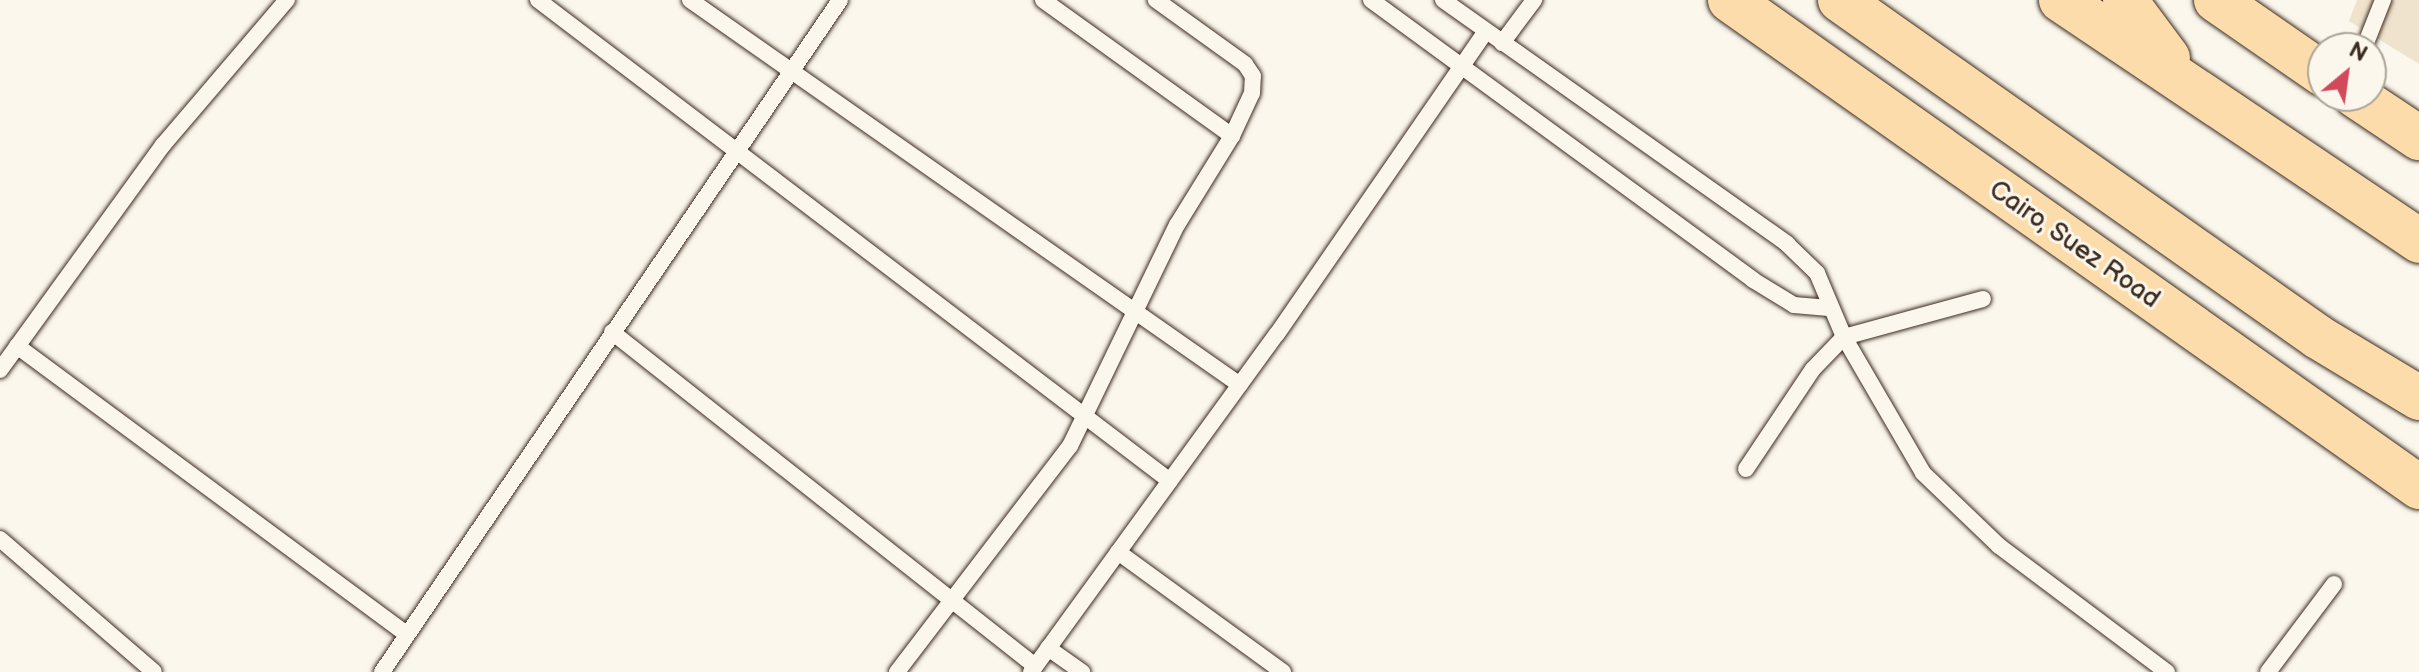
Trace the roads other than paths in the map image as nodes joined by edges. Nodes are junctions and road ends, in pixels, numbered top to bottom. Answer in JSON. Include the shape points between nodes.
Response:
{"nodes":[{"id":1,"x":287,"y":0,"type":"edge"},
{"id":2,"x":538,"y":0,"type":"edge"},
{"id":3,"x":690,"y":0,"type":"edge"},
{"id":4,"x":840,"y":0,"type":"edge"},
{"id":5,"x":1043,"y":0,"type":"edge"},
{"id":6,"x":1156,"y":0,"type":"edge"},
{"id":7,"x":1371,"y":0,"type":"edge"},
{"id":8,"x":1534,"y":0,"type":"edge"},
{"id":9,"x":1730,"y":0,"type":"edge"},
{"id":10,"x":1840,"y":0,"type":"edge"},
{"id":11,"x":2061,"y":0,"type":"edge"},
{"id":12,"x":2125,"y":0,"type":"edge"},
{"id":13,"x":2216,"y":0,"type":"edge"},
{"id":14,"x":2383,"y":0,"type":"edge"},
{"id":15,"x":1449,"y":2,"type":"edge"},
{"id":16,"x":1486,"y":31,"type":"junction"},
{"id":17,"x":2370,"y":32,"type":"edge"},
{"id":18,"x":1502,"y":43,"type":"junction"},
{"id":19,"x":2307,"y":63,"type":"edge"},
{"id":20,"x":1462,"y":66,"type":"junction"},
{"id":21,"x":790,"y":73,"type":"junction"},
{"id":22,"x":2186,"y":83,"type":"junction"},
{"id":23,"x":2380,"y":112,"type":"edge"},
{"id":24,"x":1232,"y":136,"type":"junction"},
{"id":25,"x":2419,"y":138,"type":"edge"},
{"id":26,"x":735,"y":153,"type":"junction"},
{"id":27,"x":2412,"y":234,"type":"edge"},
{"id":28,"x":1983,"y":299,"type":"dead end"},
{"id":29,"x":1829,"y":308,"type":"junction"},
{"id":30,"x":1135,"y":313,"type":"junction"},
{"id":31,"x":612,"y":332,"type":"junction"},
{"id":32,"x":1844,"y":337,"type":"junction"},
{"id":33,"x":17,"y":346,"type":"junction"},
{"id":34,"x":0,"y":370,"type":"edge"},
{"id":35,"x":1240,"y":385,"type":"junction"},
{"id":36,"x":2419,"y":398,"type":"edge"},
{"id":37,"x":1085,"y":417,"type":"junction"},
{"id":38,"x":1746,"y":469,"type":"dead end"},
{"id":39,"x":1170,"y":481,"type":"junction"},
{"id":40,"x":2419,"y":487,"type":"edge"},
{"id":41,"x":0,"y":539,"type":"edge"},
{"id":42,"x":1118,"y":552,"type":"junction"},
{"id":43,"x":2334,"y":584,"type":"dead end"},
{"id":44,"x":950,"y":601,"type":"junction"},
{"id":45,"x":405,"y":633,"type":"junction"},
{"id":46,"x":1048,"y":648,"type":"junction"},
{"id":47,"x":1033,"y":669,"type":"edge"},
{"id":48,"x":154,"y":672,"type":"edge"},
{"id":49,"x":382,"y":672,"type":"edge"},
{"id":50,"x":897,"y":672,"type":"edge"},
{"id":51,"x":1082,"y":672,"type":"edge"},
{"id":52,"x":1283,"y":672,"type":"edge"},
{"id":53,"x":2167,"y":672,"type":"edge"},
{"id":54,"x":2268,"y":672,"type":"edge"}],
"edges":[{"from":1,"to":33,"type":"lane","via":[[163,145]]},
{"from":2,"to":26,"type":"lane"},
{"from":3,"to":21,"type":"lane"},
{"from":4,"to":21,"type":"lane"},
{"from":5,"to":24,"type":"lane"},
{"from":6,"to":24,"type":"lane","via":[[1245,64],[1253,76],[1252,93]]},
{"from":7,"to":20,"type":"lane"},
{"from":8,"to":18,"type":"lane"},
{"from":9,"to":40,"type":"main road","name":"Cairo, Suez Road"},
{"from":10,"to":36,"type":"main road","via":[[2293,320]]},
{"from":11,"to":22,"type":"main road"},
{"from":12,"to":22,"type":"main road"},
{"from":13,"to":19,"type":"main road"},
{"from":14,"to":17,"type":"lane"},
{"from":15,"to":16,"type":"lane"},
{"from":16,"to":18,"type":"lane"},
{"from":16,"to":20,"type":"lane"},
{"from":18,"to":29,"type":"lane","via":[[1787,244],[1817,273]]},
{"from":20,"to":29,"type":"lane","via":[[1753,280],[1794,305]]},
{"from":20,"to":35,"type":"lane"},
{"from":21,"to":26,"type":"lane"},
{"from":21,"to":30,"type":"lane"},
{"from":22,"to":27,"type":"main road"},
{"from":23,"to":25,"type":"main road"},
{"from":24,"to":30,"type":"lane","via":[[1177,225]]},
{"from":26,"to":31,"type":"lane"},
{"from":26,"to":37,"type":"lane"},
{"from":28,"to":32,"type":"lane"},
{"from":29,"to":32,"type":"lane"},
{"from":30,"to":35,"type":"lane"},
{"from":30,"to":37,"type":"lane"},
{"from":31,"to":44,"type":"lane"},
{"from":31,"to":45,"type":"lane"},
{"from":32,"to":38,"type":"lane","via":[[1813,369]]},
{"from":32,"to":53,"type":"lane","via":[[1923,473],[1999,546]]},
{"from":33,"to":34,"type":"lane"},
{"from":33,"to":45,"type":"lane"},
{"from":35,"to":39,"type":"lane"},
{"from":37,"to":39,"type":"lane"},
{"from":37,"to":44,"type":"lane","via":[[1070,446]]},
{"from":39,"to":42,"type":"lane"},
{"from":41,"to":48,"type":"lane"},
{"from":42,"to":46,"type":"lane"},
{"from":42,"to":52,"type":"lane"},
{"from":43,"to":54,"type":"lane"},
{"from":44,"to":47,"type":"lane"},
{"from":44,"to":50,"type":"lane"},
{"from":45,"to":49,"type":"lane"},
{"from":46,"to":47,"type":"lane"},
{"from":46,"to":51,"type":"lane"}]}
